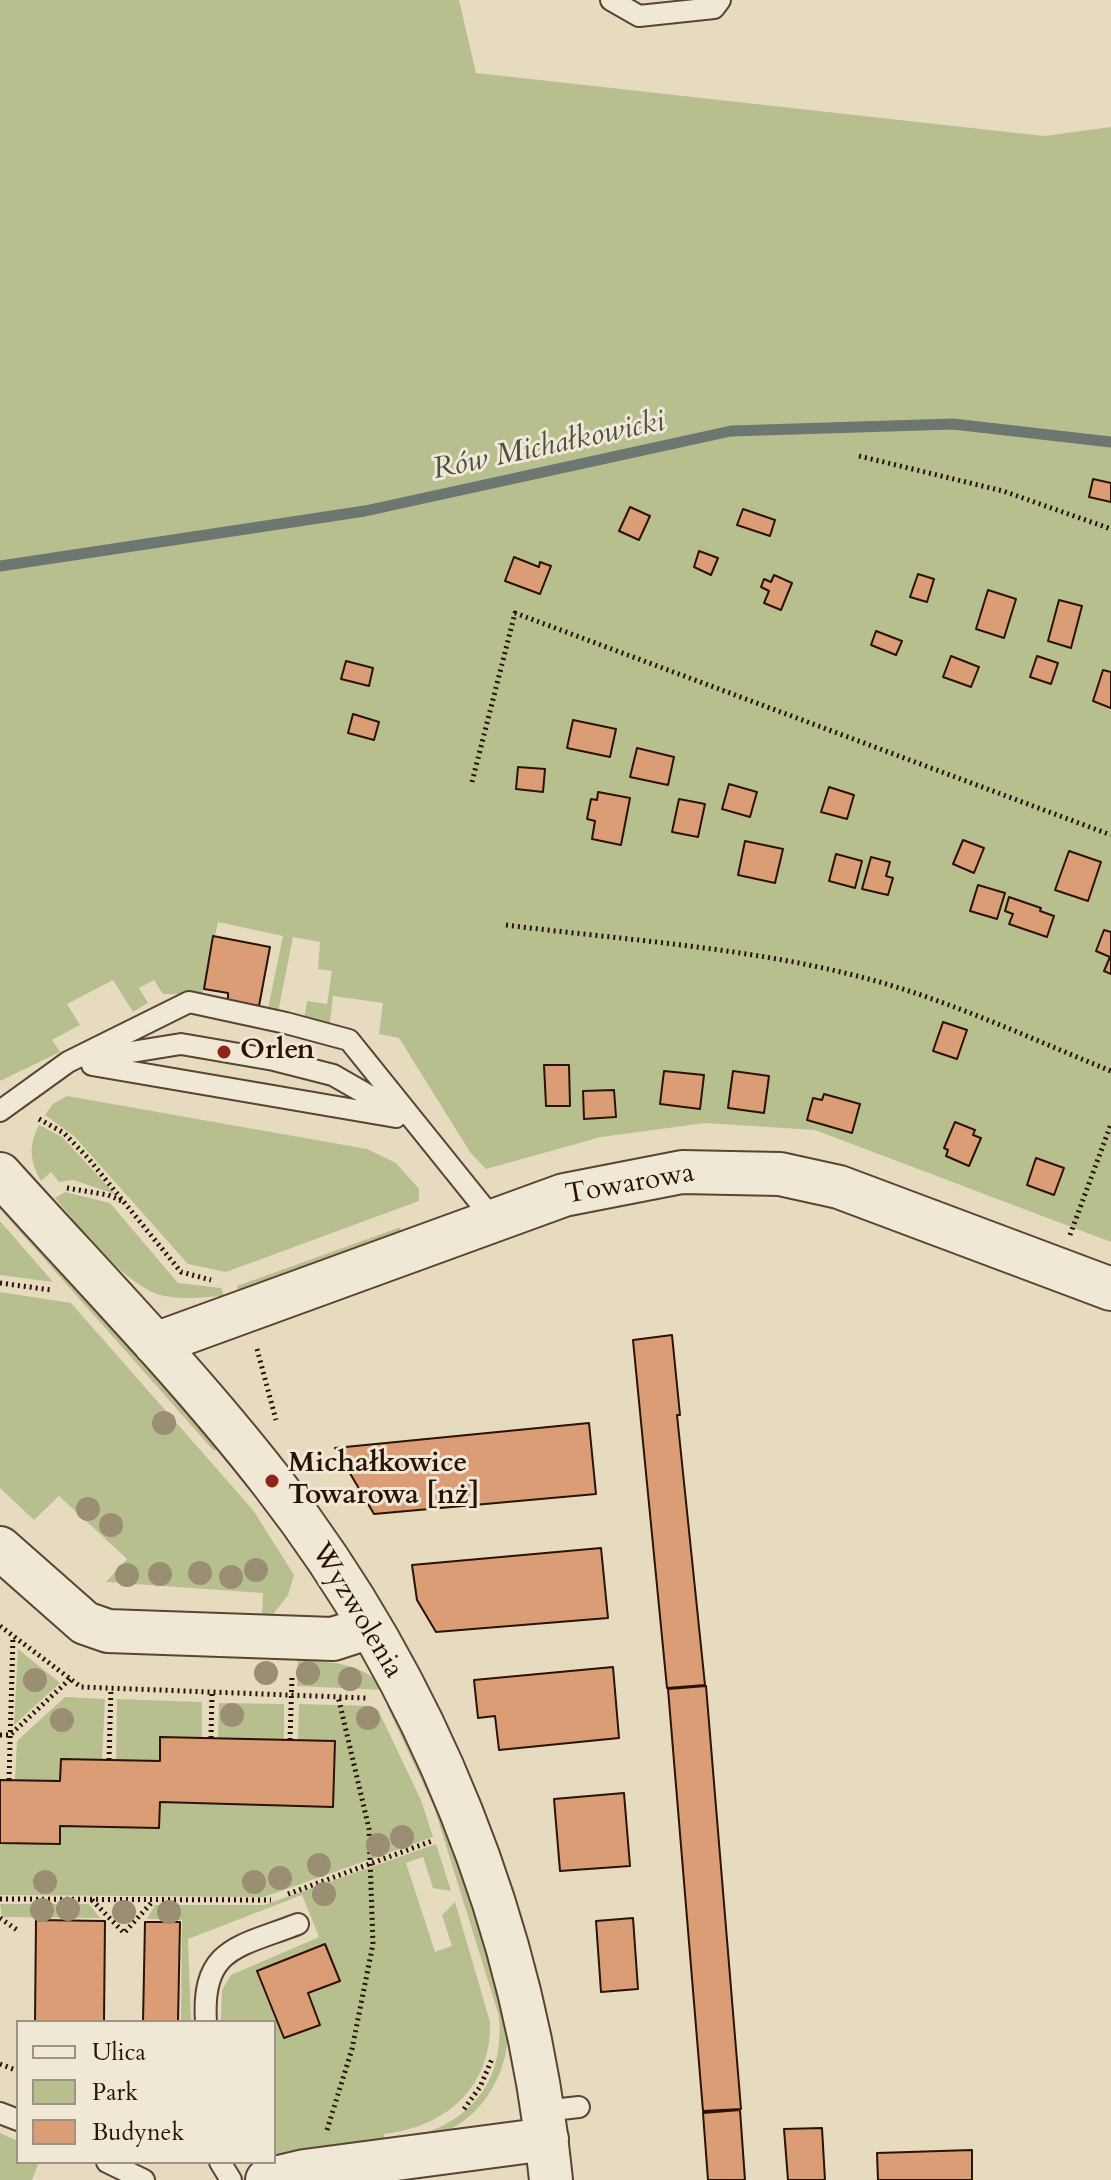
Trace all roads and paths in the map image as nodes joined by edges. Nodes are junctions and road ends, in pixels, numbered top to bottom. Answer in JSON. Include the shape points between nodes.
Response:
{"nodes":[{"id":1,"x":611,"y":0,"type":"edge"},
{"id":2,"x":720,"y":0,"type":"edge"},
{"id":3,"x":859,"y":456,"type":"dead end"},
{"id":4,"x":1111,"y":529,"type":"edge"},
{"id":5,"x":472,"y":782,"type":"dead end"},
{"id":6,"x":1111,"y":835,"type":"edge"},
{"id":7,"x":506,"y":925,"type":"dead end"},
{"id":8,"x":68,"y":1062,"type":"junction"},
{"id":9,"x":1111,"y":1071,"type":"edge"},
{"id":10,"x":6,"y":1107,"type":"edge"},
{"id":11,"x":412,"y":1120,"type":"junction"},
{"id":12,"x":1111,"y":1124,"type":"edge"},
{"id":13,"x":0,"y":1174,"type":"edge"},
{"id":14,"x":493,"y":1219,"type":"junction"},
{"id":15,"x":1069,"y":1236,"type":"dead end"},
{"id":16,"x":0,"y":1283,"type":"edge"},
{"id":17,"x":224,"y":1283,"type":"dead end"},
{"id":18,"x":1111,"y":1289,"type":"edge"},
{"id":19,"x":54,"y":1291,"type":"dead end"},
{"id":20,"x":155,"y":1344,"type":"junction"},
{"id":21,"x":0,"y":1548,"type":"edge"},
{"id":22,"x":0,"y":1626,"type":"edge"},
{"id":23,"x":370,"y":1627,"type":"junction"},
{"id":24,"x":13,"y":1636,"type":"junction"},
{"id":25,"x":70,"y":1679,"type":"junction"},
{"id":26,"x":111,"y":1688,"type":"junction"},
{"id":27,"x":212,"y":1692,"type":"junction"},
{"id":28,"x":292,"y":1695,"type":"junction"},
{"id":29,"x":338,"y":1696,"type":"junction"},
{"id":30,"x":377,"y":1698,"type":"dead end"},
{"id":31,"x":0,"y":1735,"type":"edge"},
{"id":32,"x":10,"y":1735,"type":"junction"},
{"id":33,"x":211,"y":1738,"type":"dead end"},
{"id":34,"x":290,"y":1740,"type":"dead end"},
{"id":35,"x":109,"y":1760,"type":"dead end"},
{"id":36,"x":9,"y":1780,"type":"dead end"},
{"id":37,"x":439,"y":1839,"type":"dead end"},
{"id":38,"x":369,"y":1865,"type":"junction"},
{"id":39,"x":0,"y":1899,"type":"edge"},
{"id":40,"x":92,"y":1900,"type":"junction"},
{"id":41,"x":154,"y":1900,"type":"junction"},
{"id":42,"x":0,"y":1918,"type":"edge"},
{"id":43,"x":298,"y":1924,"type":"dead end"},
{"id":44,"x":17,"y":1930,"type":"dead end"},
{"id":45,"x":206,"y":2020,"type":"edge"},
{"id":46,"x":493,"y":2051,"type":"dead end"},
{"id":47,"x":456,"y":2114,"type":"dead end"},
{"id":48,"x":556,"y":2119,"type":"junction"},
{"id":49,"x":111,"y":2164,"type":"edge"},
{"id":50,"x":314,"y":2170,"type":"junction"},
{"id":51,"x":144,"y":2180,"type":"edge"},
{"id":52,"x":267,"y":2180,"type":"edge"},
{"id":53,"x":551,"y":2180,"type":"edge"}],
"edges":[{"from":1,"to":2,"type":"lane","via":[[639,16],[714,8]]},
{"from":3,"to":4,"type":"path","via":[[1003,491]]},
{"from":5,"to":6,"type":"path","via":[[515,613]]},
{"from":7,"to":9,"type":"path","via":[[775,958],[860,977],[921,994]]},
{"from":8,"to":10,"type":"lane"},
{"from":8,"to":11,"type":"lane"},
{"from":8,"to":11,"type":"lane","via":[[181,1044],[333,1075]]},
{"from":8,"to":11,"type":"lane","via":[[189,1002],[349,1040]]},
{"from":10,"to":17,"type":"path","via":[[64,1133],[113,1185],[181,1272]]},
{"from":11,"to":14,"type":"lane"},
{"from":12,"to":15,"type":"path"},
{"from":13,"to":20,"type":"street","name":"Wyzwolenia"},
{"from":14,"to":18,"type":"street","name":"Towarowa","via":[[564,1195],[682,1172],[780,1174],[839,1187]]},
{"from":14,"to":20,"type":"street","name":"Towarowa"},
{"from":16,"to":19,"type":"path"},
{"from":20,"to":23,"type":"street","name":"Wyzwolenia","via":[[272,1481]]},
{"from":21,"to":23,"type":"street","via":[[85,1623],[108,1631],[333,1639]]},
{"from":22,"to":24,"type":"path"},
{"from":23,"to":48,"type":"street","name":"Wyzwolenia","via":[[477,1847]]},
{"from":24,"to":25,"type":"path"},
{"from":24,"to":32,"type":"path"},
{"from":25,"to":26,"type":"path","via":[[81,1687]]},
{"from":25,"to":32,"type":"path"},
{"from":26,"to":27,"type":"path"},
{"from":26,"to":35,"type":"path"},
{"from":27,"to":28,"type":"path"},
{"from":27,"to":33,"type":"path"},
{"from":28,"to":29,"type":"path"},
{"from":28,"to":34,"type":"path"},
{"from":29,"to":30,"type":"path"},
{"from":29,"to":38,"type":"path","via":[[369,1829]]},
{"from":31,"to":32,"type":"path"},
{"from":32,"to":36,"type":"path"},
{"from":37,"to":38,"type":"path"},
{"from":38,"to":41,"type":"path","via":[[266,1902]]},
{"from":38,"to":50,"type":"path","via":[[373,1944],[352,2049]]},
{"from":39,"to":40,"type":"path"},
{"from":40,"to":41,"type":"path"},
{"from":40,"to":41,"type":"path","via":[[124,1933]]},
{"from":42,"to":44,"type":"path"},
{"from":43,"to":45,"type":"lane","via":[[217,1962],[207,1977]]},
{"from":46,"to":47,"type":"path","via":[[480,2087]]},
{"from":48,"to":50,"type":"street"},
{"from":48,"to":53,"type":"street","name":"Wyzwolenia"},
{"from":49,"to":51,"type":"lane"},
{"from":50,"to":52,"type":"street"}]}
